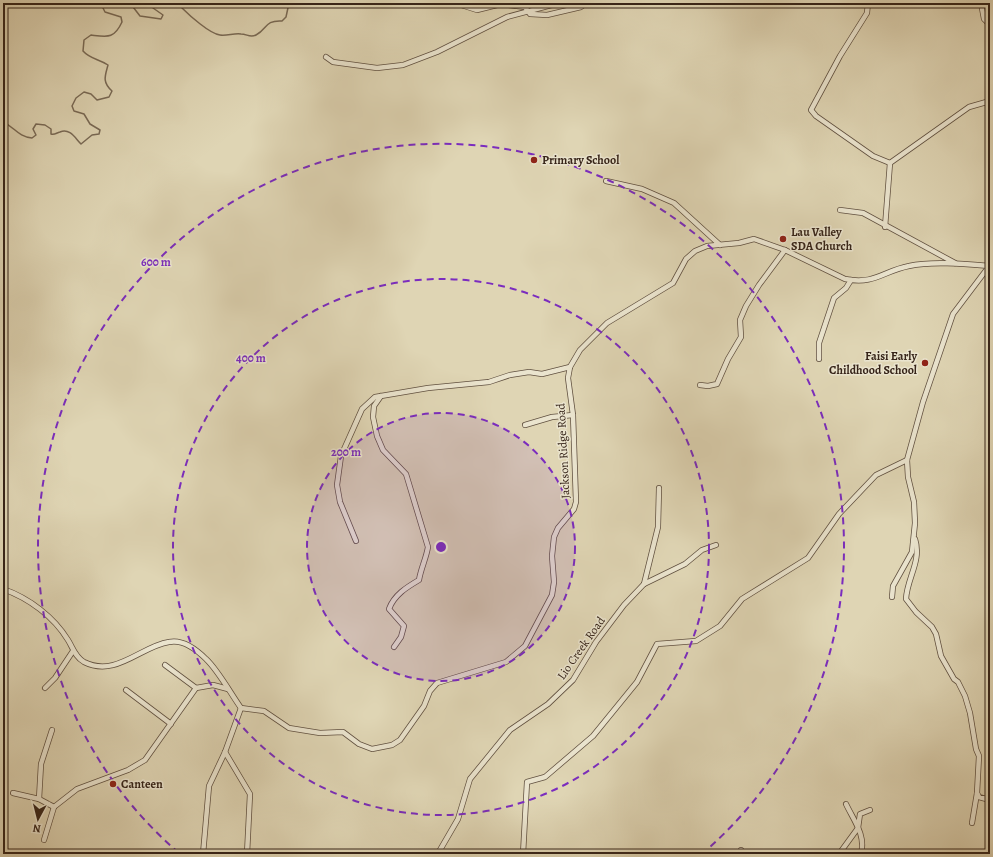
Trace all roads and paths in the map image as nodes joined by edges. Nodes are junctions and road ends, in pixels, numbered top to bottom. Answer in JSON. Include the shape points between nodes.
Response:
{"nodes":[{"id":1,"x":455,"y":3,"type":"edge"},
{"id":2,"x":559,"y":3,"type":"edge"},
{"id":3,"x":586,"y":3,"type":"edge"},
{"id":4,"x":868,"y":3,"type":"edge"},
{"id":5,"x":980,"y":3,"type":"edge"},
{"id":6,"x":528,"y":11,"type":"junction"},
{"id":7,"x":990,"y":25,"type":"edge"},
{"id":8,"x":326,"y":57,"type":"dead end"},
{"id":9,"x":990,"y":101,"type":"edge"},
{"id":10,"x":890,"y":163,"type":"junction"},
{"id":11,"x":606,"y":180,"type":"dead end"},
{"id":12,"x":840,"y":210,"type":"dead end"},
{"id":13,"x":885,"y":227,"type":"junction"},
{"id":14,"x":720,"y":245,"type":"junction"},
{"id":15,"x":785,"y":250,"type":"junction"},
{"id":16,"x":957,"y":264,"type":"junction"},
{"id":17,"x":989,"y":265,"type":"edge"},
{"id":18,"x":851,"y":280,"type":"junction"},
{"id":19,"x":819,"y":359,"type":"dead end"},
{"id":20,"x":570,"y":367,"type":"junction"},
{"id":21,"x":700,"y":385,"type":"dead end"},
{"id":22,"x":381,"y":396,"type":"junction"},
{"id":23,"x":573,"y":415,"type":"junction"},
{"id":24,"x":525,"y":425,"type":"dead end"},
{"id":25,"x":907,"y":460,"type":"junction"},
{"id":26,"x":659,"y":488,"type":"dead end"},
{"id":27,"x":914,"y":537,"type":"junction"},
{"id":28,"x":356,"y":541,"type":"dead end"},
{"id":29,"x":716,"y":544,"type":"dead end"},
{"id":30,"x":644,"y":584,"type":"junction"},
{"id":31,"x":3,"y":589,"type":"edge"},
{"id":32,"x":892,"y":597,"type":"dead end"},
{"id":33,"x":394,"y":647,"type":"dead end"},
{"id":34,"x":73,"y":651,"type":"junction"},
{"id":35,"x":165,"y":665,"type":"dead end"},
{"id":36,"x":45,"y":688,"type":"dead end"},
{"id":37,"x":196,"y":688,"type":"junction"},
{"id":38,"x":228,"y":689,"type":"junction"},
{"id":39,"x":126,"y":690,"type":"dead end"},
{"id":40,"x":241,"y":708,"type":"junction"},
{"id":41,"x":171,"y":724,"type":"junction"},
{"id":42,"x":52,"y":730,"type":"dead end"},
{"id":43,"x":225,"y":752,"type":"junction"},
{"id":44,"x":977,"y":793,"type":"junction"},
{"id":45,"x":13,"y":794,"type":"dead end"},
{"id":46,"x":39,"y":799,"type":"junction"},
{"id":47,"x":990,"y":800,"type":"edge"},
{"id":48,"x":846,"y":804,"type":"dead end"},
{"id":49,"x":54,"y":807,"type":"junction"},
{"id":50,"x":870,"y":810,"type":"dead end"},
{"id":51,"x":972,"y":823,"type":"dead end"},
{"id":52,"x":858,"y":828,"type":"junction"},
{"id":53,"x":44,"y":840,"type":"dead end"},
{"id":54,"x":203,"y":854,"type":"edge"},
{"id":55,"x":247,"y":854,"type":"edge"},
{"id":56,"x":440,"y":854,"type":"edge"},
{"id":57,"x":523,"y":854,"type":"edge"},
{"id":58,"x":839,"y":854,"type":"edge"},
{"id":59,"x":860,"y":854,"type":"edge"}],
"edges":[{"from":1,"to":6,"type":"street","via":[[477,10],[501,4],[525,7]]},
{"from":2,"to":6,"type":"street"},
{"from":3,"to":6,"type":"street","via":[[581,7],[541,16],[530,14]]},
{"from":4,"to":10,"type":"street","via":[[867,13],[811,110],[873,156]]},
{"from":5,"to":7,"type":"street","via":[[984,19]]},
{"from":6,"to":8,"type":"street","via":[[506,17],[437,52],[398,66],[359,66],[333,62]]},
{"from":9,"to":10,"type":"street","via":[[969,107],[950,118]]},
{"from":10,"to":13,"type":"street"},
{"from":11,"to":14,"type":"street","via":[[642,189],[674,203]]},
{"from":12,"to":13,"type":"street","via":[[863,213]]},
{"from":13,"to":16,"type":"street"},
{"from":14,"to":15,"type":"street","via":[[754,239]]},
{"from":14,"to":20,"type":"street","via":[[707,246],[695,251],[686,259],[673,283],[607,323],[580,350]]},
{"from":15,"to":18,"type":"street"},
{"from":15,"to":21,"type":"street","via":[[758,285],[746,306],[740,320],[740,337],[717,384]]},
{"from":16,"to":17,"type":"street"},
{"from":16,"to":18,"type":"street","via":[[909,266],[865,281]]},
{"from":17,"to":25,"type":"street","via":[[953,314],[923,402]]},
{"from":18,"to":19,"type":"street","via":[[834,298],[818,343]]},
{"from":20,"to":22,"type":"street","via":[[542,374],[529,372],[489,382]]},
{"from":20,"to":23,"type":"street","name":"Jackson Ridge Road","via":[[568,378]]},
{"from":22,"to":28,"type":"street","via":[[375,397],[362,410],[341,456],[337,485],[340,502]]},
{"from":22,"to":33,"type":"street","via":[[374,406],[373,417],[377,436],[383,450],[406,474],[428,547],[419,580],[405,588],[389,609],[404,626],[401,637]]},
{"from":23,"to":24,"type":"street","via":[[552,417]]},
{"from":23,"to":40,"type":"street","name":"Jackson Ridge Road","via":[[576,502],[570,516],[558,528],[554,537],[552,595],[525,646],[506,662],[437,683],[400,740],[392,745],[372,749],[359,744],[343,732],[320,733],[289,728],[264,711]]},
{"from":25,"to":27,"type":"street","via":[[914,502]]},
{"from":25,"to":57,"type":"street","via":[[876,475],[839,514],[808,558],[742,599],[720,626],[696,641],[657,644],[637,682],[593,736],[545,777],[528,782]]},
{"from":26,"to":30,"type":"street","via":[[658,527]]},
{"from":27,"to":32,"type":"street","via":[[912,552],[893,586]]},
{"from":27,"to":44,"type":"street","via":[[917,555],[906,589],[906,599],[936,634],[941,656],[965,696],[979,756]]},
{"from":29,"to":30,"type":"street","via":[[702,550],[685,564]]},
{"from":30,"to":56,"type":"street","name":"Lio Creek Road","via":[[624,605],[596,642],[573,680],[548,704],[510,730],[470,779],[458,818]]},
{"from":31,"to":34,"type":"street","via":[[22,597],[52,620]]},
{"from":34,"to":36,"type":"street"},
{"from":34,"to":38,"type":"street","via":[[90,665],[110,666],[169,642],[175,642],[192,647],[208,660]]},
{"from":35,"to":37,"type":"street"},
{"from":37,"to":38,"type":"street","via":[[213,685]]},
{"from":37,"to":41,"type":"street"},
{"from":38,"to":40,"type":"street"},
{"from":39,"to":41,"type":"street"},
{"from":40,"to":43,"type":"street"},
{"from":41,"to":49,"type":"street","via":[[145,760],[128,770],[77,789]]},
{"from":42,"to":46,"type":"street","via":[[40,764]]},
{"from":43,"to":54,"type":"street","via":[[209,786]]},
{"from":43,"to":55,"type":"street","via":[[250,794]]},
{"from":44,"to":47,"type":"street","via":[[979,797]]},
{"from":44,"to":51,"type":"street"},
{"from":45,"to":46,"type":"street"},
{"from":46,"to":49,"type":"street"},
{"from":48,"to":52,"type":"street"},
{"from":49,"to":53,"type":"street"},
{"from":50,"to":52,"type":"street","via":[[860,814]]},
{"from":52,"to":58,"type":"street"},
{"from":52,"to":59,"type":"street","via":[[863,846]]}]}
